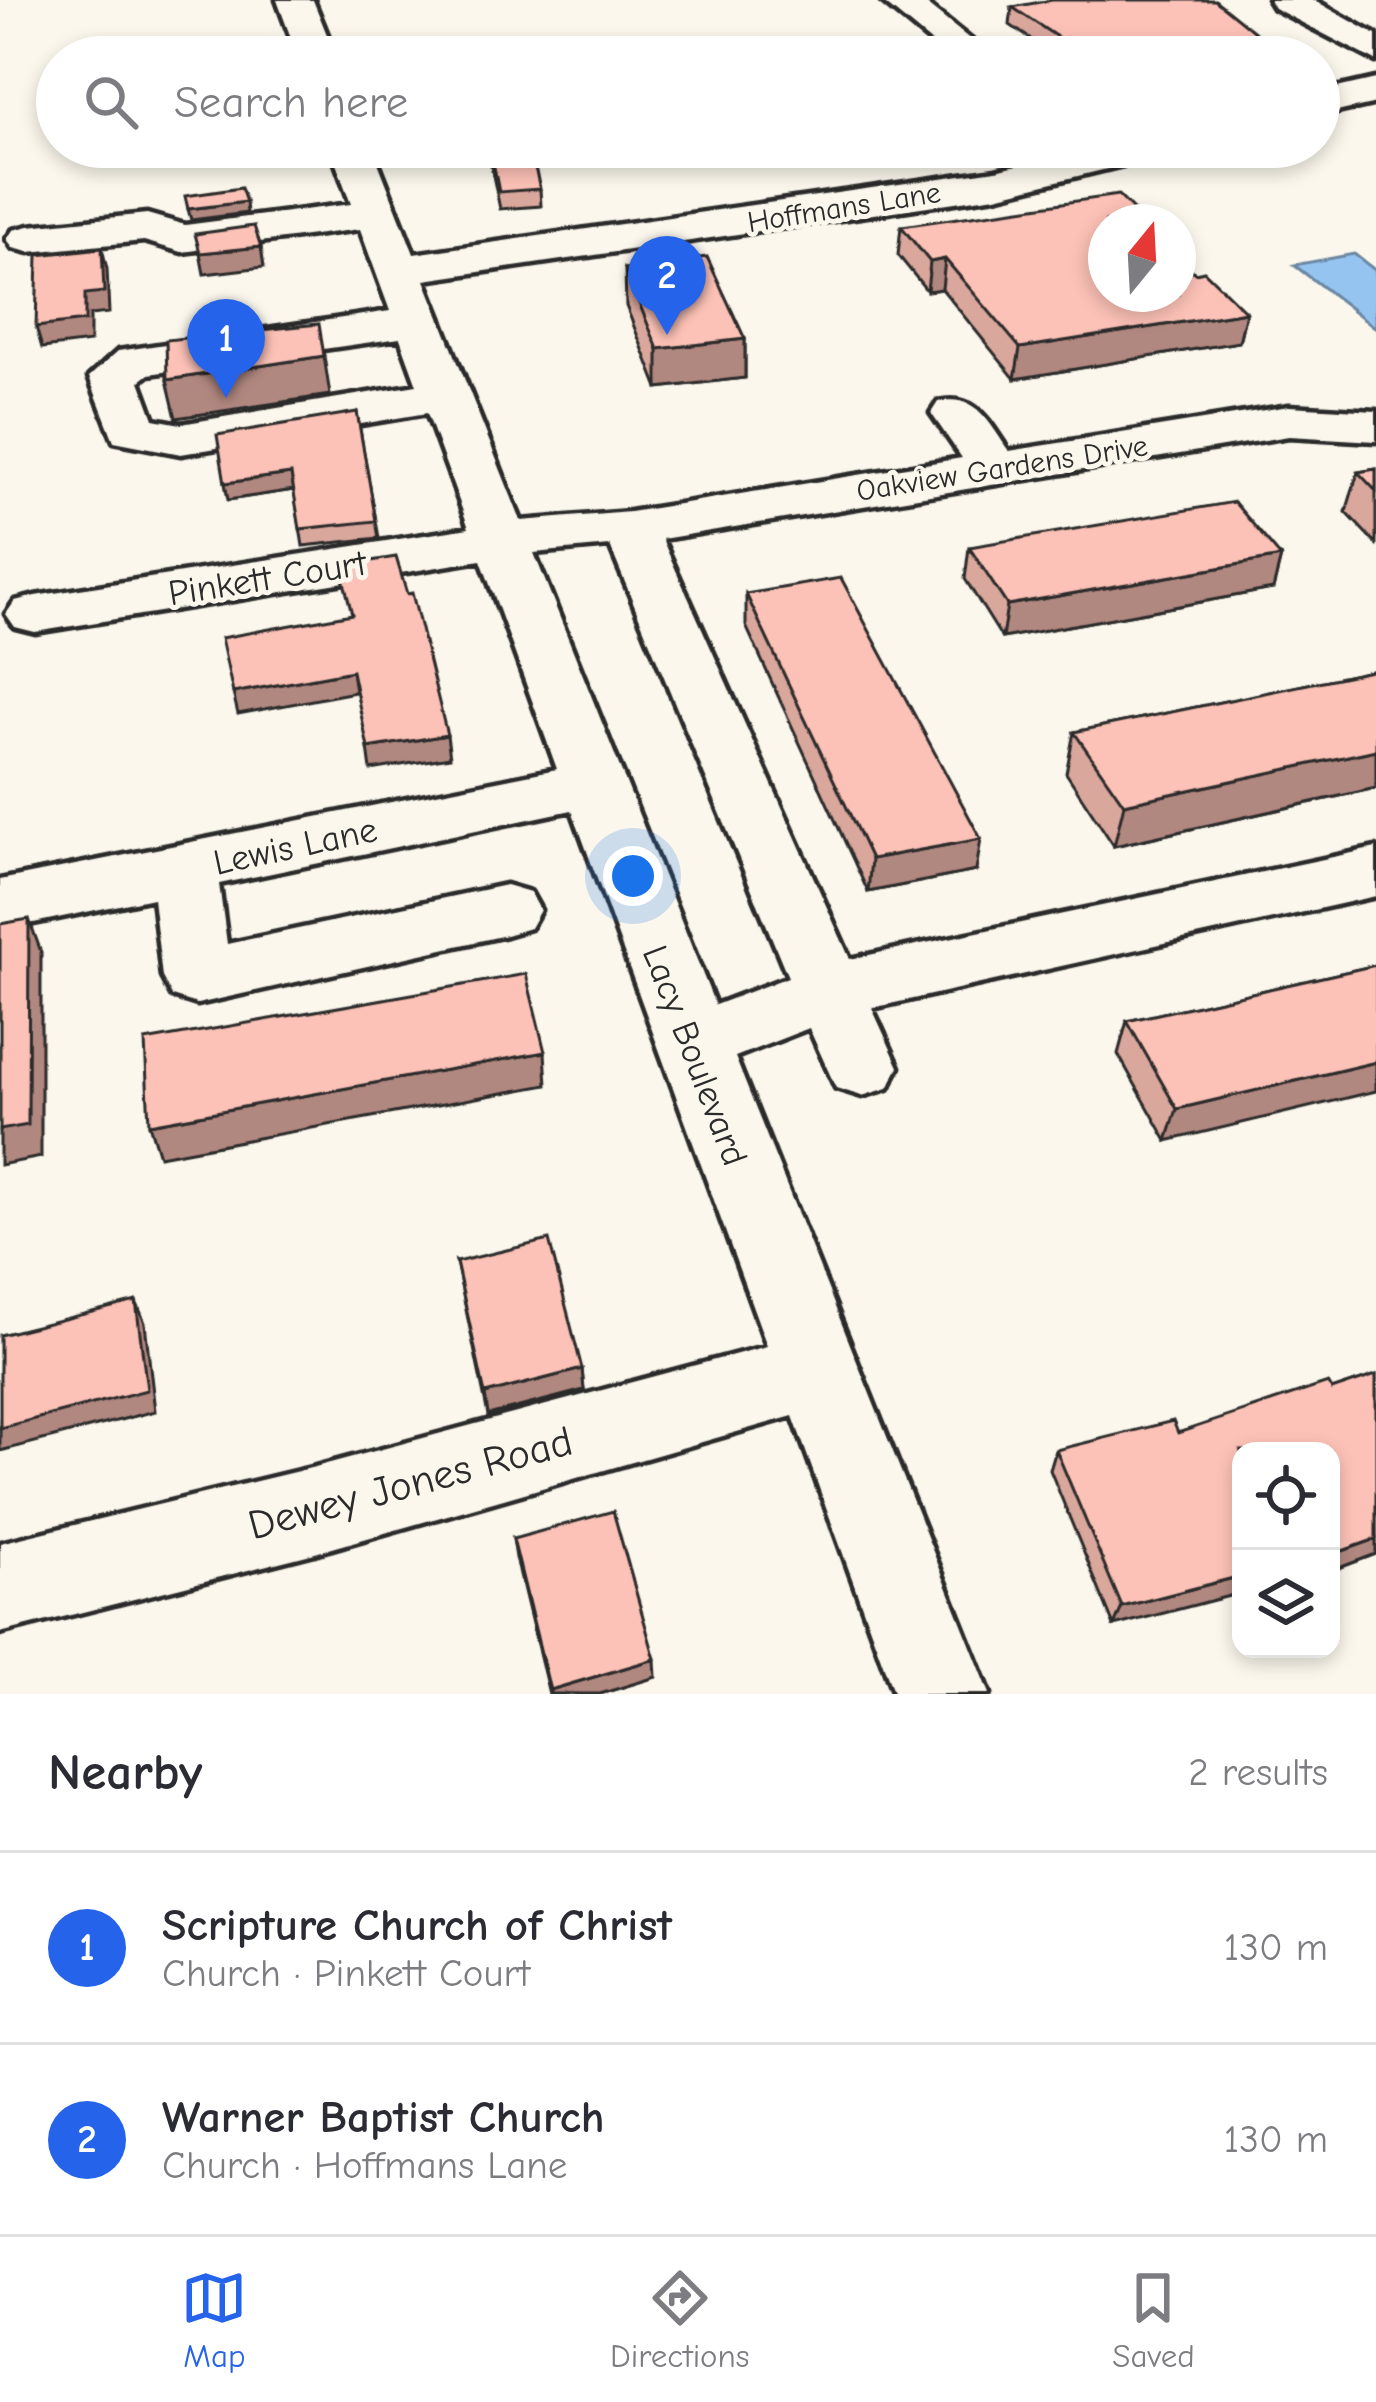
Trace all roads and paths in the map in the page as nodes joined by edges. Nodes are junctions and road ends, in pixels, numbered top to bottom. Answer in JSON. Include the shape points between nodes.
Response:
{"nodes":[{"id":1,"x":296,"y":0,"type":"edge"},
{"id":2,"x":898,"y":0,"type":"edge"},
{"id":3,"x":1283,"y":15,"type":"edge"},
{"id":4,"x":309,"y":36,"type":"edge"},
{"id":5,"x":946,"y":36,"type":"edge"},
{"id":6,"x":1376,"y":50,"type":"edge"},
{"id":7,"x":1376,"y":91,"type":"edge"},
{"id":8,"x":1340,"y":99,"type":"edge"},
{"id":9,"x":360,"y":168,"type":"edge"},
{"id":10,"x":1052,"y":168,"type":"edge"},
{"id":11,"x":29,"y":239,"type":"dead end"},
{"id":12,"x":414,"y":286,"type":"junction"},
{"id":13,"x":1336,"y":372,"type":"dead end"},
{"id":14,"x":446,"y":395,"type":"junction"},
{"id":15,"x":1376,"y":412,"type":"edge"},
{"id":16,"x":956,"y":413,"type":"dead end"},
{"id":17,"x":1376,"y":426,"type":"edge"},
{"id":18,"x":996,"y":469,"type":"junction"},
{"id":19,"x":499,"y":540,"type":"junction"},
{"id":20,"x":659,"y":554,"type":"junction"},
{"id":21,"x":34,"y":614,"type":"dead end"},
{"id":22,"x":590,"y":784,"type":"junction"},
{"id":23,"x":183,"y":869,"type":"junction"},
{"id":24,"x":1376,"y":872,"type":"edge"},
{"id":25,"x":0,"y":905,"type":"edge"},
{"id":26,"x":506,"y":910,"type":"dead end"},
{"id":27,"x":827,"y":992,"type":"junction"},
{"id":28,"x":692,"y":1044,"type":"junction"},
{"id":29,"x":862,"y":1067,"type":"dead end"},
{"id":30,"x":819,"y":1370,"type":"junction"},
{"id":31,"x":0,"y":1588,"type":"edge"},
{"id":32,"x":941,"y":1694,"type":"edge"}],
"edges":[{"from":1,"to":4,"type":"street"},
{"from":2,"to":5,"type":"street"},
{"from":3,"to":6,"type":"street","via":[[1323,20]]},
{"from":7,"to":8,"type":"street"},
{"from":9,"to":12,"type":"street","name":"Lacy Boulevard"},
{"from":10,"to":12,"type":"street","name":"Hoffmans Lane"},
{"from":11,"to":12,"type":"street","via":[[147,227]]},
{"from":12,"to":14,"type":"street","name":"Lacy Boulevard"},
{"from":12,"to":14,"type":"street","via":[[135,362],[114,377],[132,430],[181,439]]},
{"from":13,"to":15,"type":"street"},
{"from":14,"to":19,"type":"street","name":"Lacy Boulevard","via":[[501,461]]},
{"from":16,"to":18,"type":"street"},
{"from":17,"to":18,"type":"street","name":"Oakview Gardens Drive","via":[[1289,421],[1276,445],[1049,440]]},
{"from":18,"to":20,"type":"street","name":"Oakview Gardens Drive"},
{"from":19,"to":20,"type":"street","name":"Oakview Gardens Drive"},
{"from":19,"to":21,"type":"street","name":"Pinkett Court"},
{"from":19,"to":22,"type":"street","name":"Lacy Boulevard"},
{"from":20,"to":27,"type":"street"},
{"from":22,"to":23,"type":"street","name":"Lewis Lane"},
{"from":22,"to":28,"type":"street","name":"Lacy Boulevard"},
{"from":23,"to":25,"type":"street","name":"Lewis Lane"},
{"from":23,"to":26,"type":"street","via":[[197,976]]},
{"from":24,"to":27,"type":"street"},
{"from":27,"to":28,"type":"street"},
{"from":27,"to":29,"type":"street"},
{"from":28,"to":30,"type":"street","name":"Lacy Boulevard"},
{"from":30,"to":31,"type":"street","name":"Dewey Jones Road"},
{"from":30,"to":32,"type":"street","name":"Lacy Boulevard"}]}
